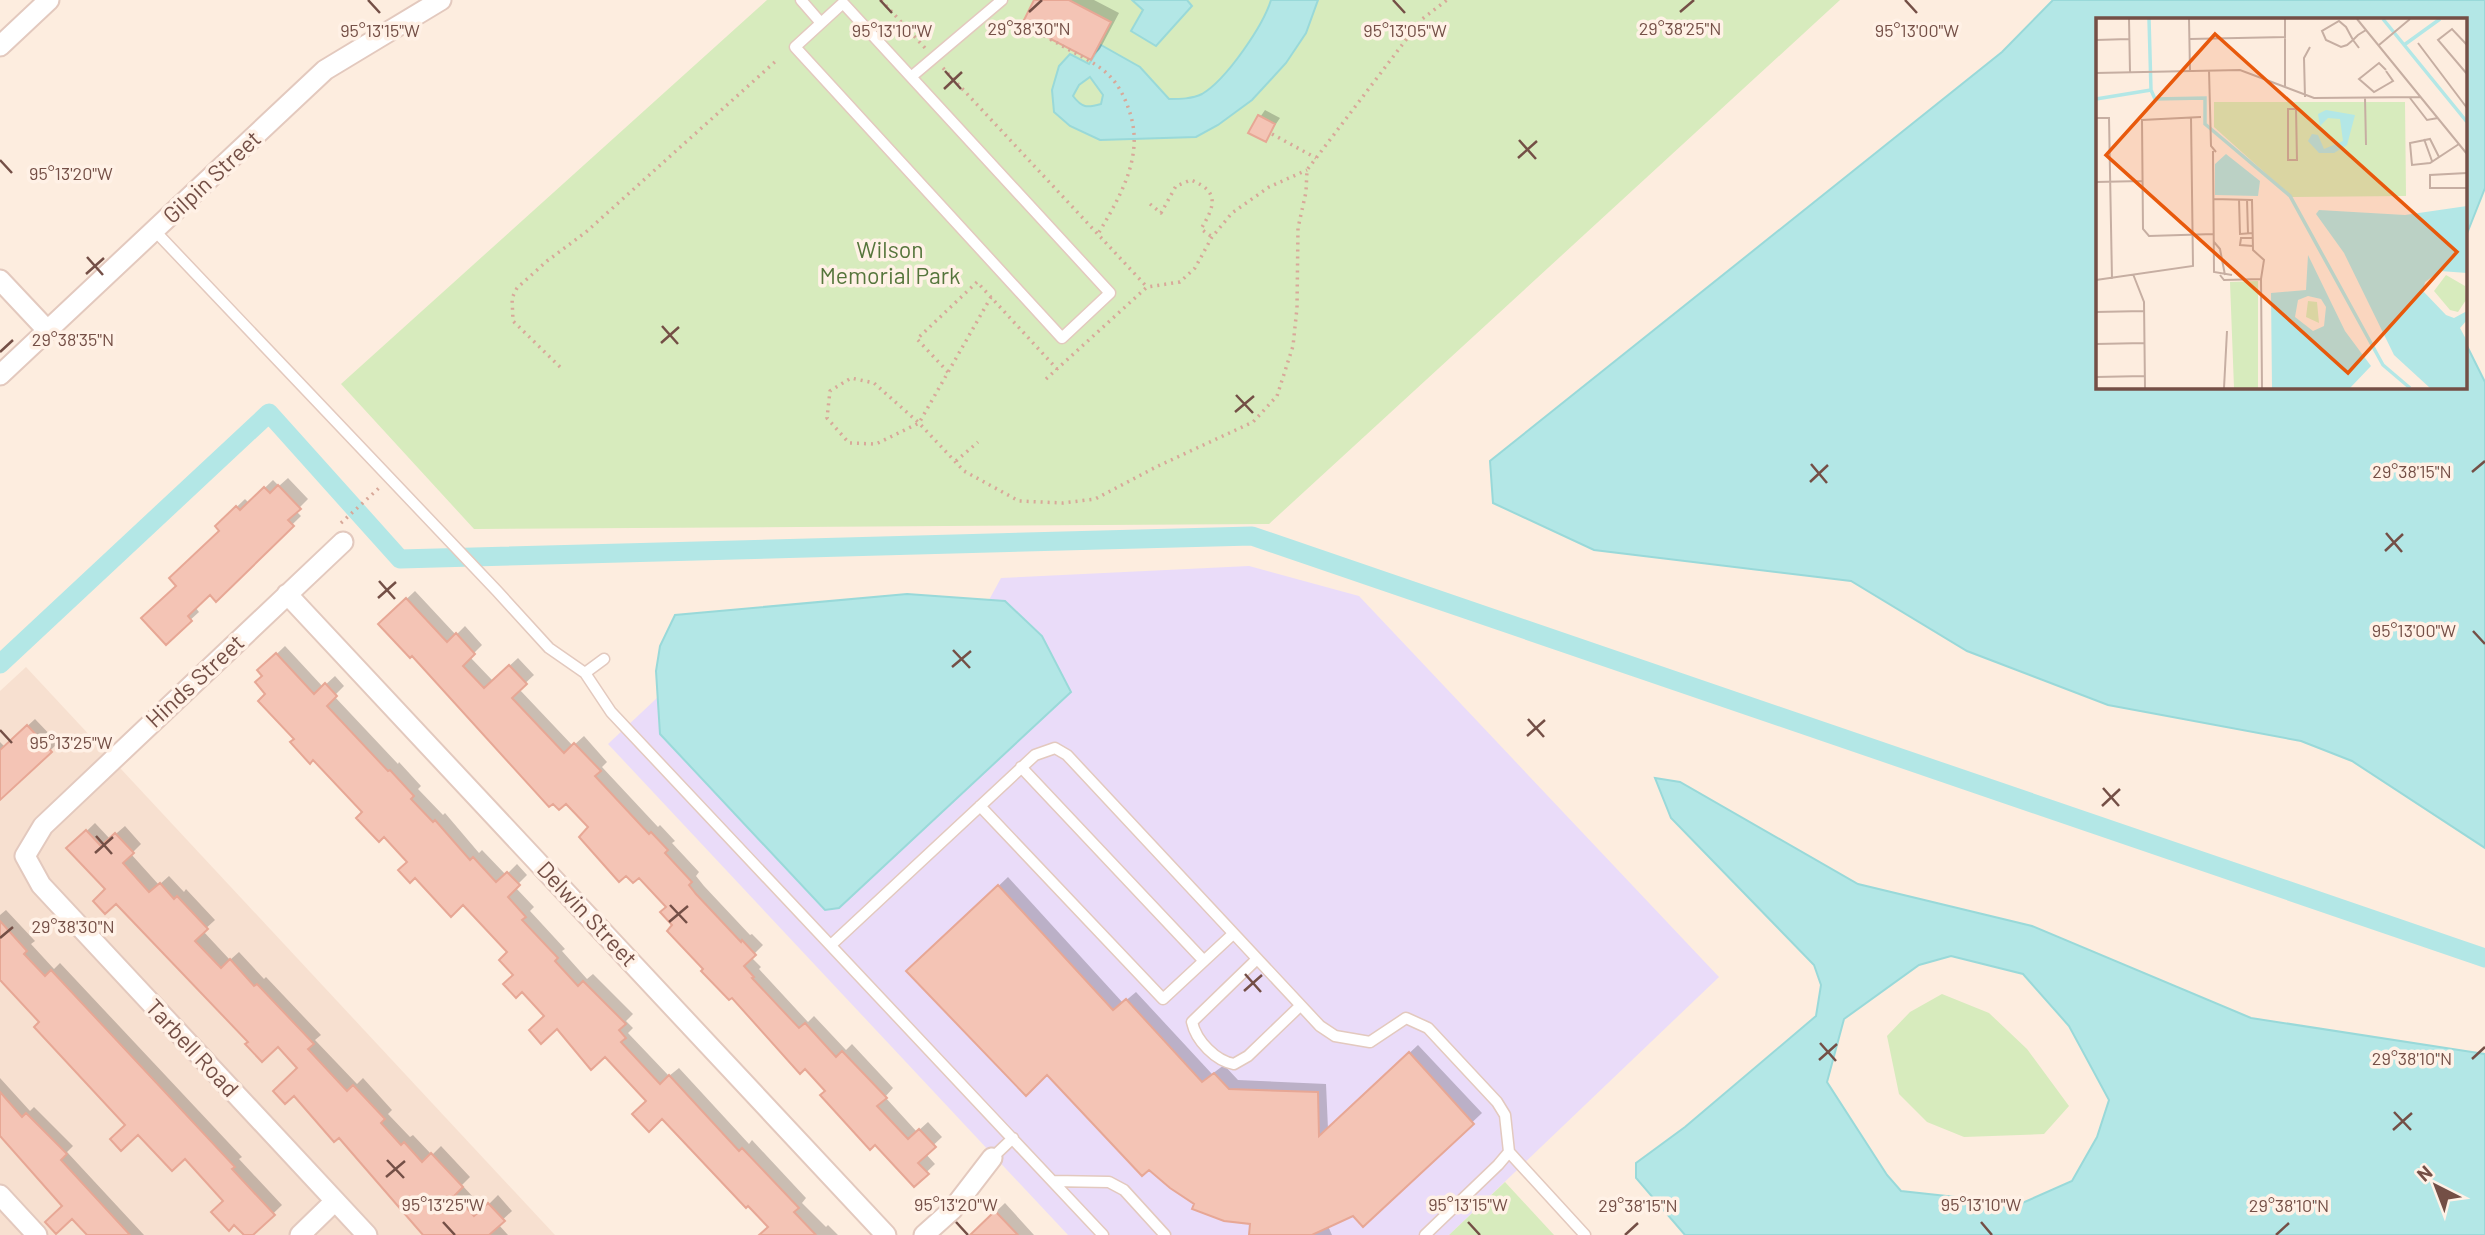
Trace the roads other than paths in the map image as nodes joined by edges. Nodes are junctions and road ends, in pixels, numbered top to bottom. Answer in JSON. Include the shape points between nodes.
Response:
{"nodes":[{"id":1,"x":49,"y":0,"type":"edge"},
{"id":2,"x":441,"y":0,"type":"edge"},
{"id":3,"x":801,"y":0,"type":"edge"},
{"id":4,"x":1002,"y":0,"type":"edge"},
{"id":5,"x":821,"y":23,"type":"junction"},
{"id":6,"x":0,"y":46,"type":"edge"},
{"id":7,"x":911,"y":77,"type":"junction"},
{"id":8,"x":155,"y":231,"type":"junction"},
{"id":9,"x":0,"y":280,"type":"edge"},
{"id":10,"x":48,"y":331,"type":"junction"},
{"id":11,"x":0,"y":375,"type":"edge"},
{"id":12,"x":343,"y":542,"type":"dead end"},
{"id":13,"x":288,"y":594,"type":"junction"},
{"id":14,"x":604,"y":659,"type":"dead end"},
{"id":15,"x":585,"y":673,"type":"junction"},
{"id":16,"x":1021,"y":768,"type":"junction"},
{"id":17,"x":980,"y":806,"type":"junction"},
{"id":18,"x":24,"y":856,"type":"joint"},
{"id":19,"x":1233,"y":934,"type":"junction"},
{"id":20,"x":831,"y":945,"type":"junction"},
{"id":21,"x":1256,"y":959,"type":"junction"},
{"id":22,"x":1204,"y":961,"type":"junction"},
{"id":23,"x":1300,"y":1006,"type":"junction"},
{"id":24,"x":1013,"y":1138,"type":"junction"},
{"id":25,"x":1508,"y":1152,"type":"junction"},
{"id":26,"x":992,"y":1158,"type":"joint"},
{"id":27,"x":1053,"y":1181,"type":"junction"},
{"id":28,"x":0,"y":1195,"type":"edge"},
{"id":29,"x":335,"y":1201,"type":"junction"},
{"id":30,"x":37,"y":1235,"type":"edge"},
{"id":31,"x":300,"y":1235,"type":"edge"},
{"id":32,"x":367,"y":1235,"type":"edge"},
{"id":33,"x":886,"y":1235,"type":"edge"},
{"id":34,"x":924,"y":1235,"type":"edge"},
{"id":35,"x":1104,"y":1235,"type":"edge"},
{"id":36,"x":1165,"y":1235,"type":"edge"},
{"id":37,"x":1425,"y":1235,"type":"edge"},
{"id":38,"x":1585,"y":1235,"type":"edge"}],
"edges":[{"from":1,"to":6,"type":"street"},
{"from":2,"to":8,"type":"street","name":"Gilpin Street","via":[[325,70]]},
{"from":3,"to":5,"type":"lane"},
{"from":4,"to":7,"type":"lane"},
{"from":5,"to":7,"type":"lane","via":[[843,3]]},
{"from":5,"to":7,"type":"lane","via":[[795,47],[1062,338],[1110,293]]},
{"from":8,"to":10,"type":"street","name":"Gilpin Street"},
{"from":8,"to":15,"type":"lane","via":[[549,648]]},
{"from":9,"to":10,"type":"street"},
{"from":10,"to":11,"type":"street","name":"Gilpin Street"},
{"from":12,"to":13,"type":"street","name":"Hinds Street"},
{"from":13,"to":18,"type":"street","name":"Hinds Street","via":[[43,826]]},
{"from":13,"to":33,"type":"street","name":"Delwin Street"},
{"from":14,"to":15,"type":"lane"},
{"from":15,"to":20,"type":"lane","via":[[611,712]]},
{"from":16,"to":17,"type":"lane"},
{"from":16,"to":19,"type":"lane","via":[[1045,749],[1055,748],[1067,755]]},
{"from":16,"to":22,"type":"lane"},
{"from":17,"to":20,"type":"lane"},
{"from":17,"to":22,"type":"lane","via":[[1163,999]]},
{"from":18,"to":29,"type":"street","name":"Tarbell Road","via":[[40,885]]},
{"from":19,"to":21,"type":"lane"},
{"from":19,"to":22,"type":"lane"},
{"from":20,"to":24,"type":"lane"},
{"from":21,"to":23,"type":"lane"},
{"from":21,"to":23,"type":"lane","via":[[1192,1022],[1220,1061],[1234,1064],[1248,1056]]},
{"from":23,"to":25,"type":"lane","via":[[1335,1036],[1370,1042],[1406,1018],[1428,1028],[1497,1102],[1505,1115]]},
{"from":24,"to":26,"type":"lane"},
{"from":24,"to":27,"type":"lane"},
{"from":25,"to":37,"type":"lane"},
{"from":25,"to":38,"type":"lane"},
{"from":26,"to":34,"type":"street","via":[[952,1210]]},
{"from":27,"to":35,"type":"lane"},
{"from":27,"to":36,"type":"lane","via":[[1109,1182],[1124,1190]]},
{"from":28,"to":30,"type":"street"},
{"from":29,"to":31,"type":"street"},
{"from":29,"to":32,"type":"street","name":"Tarbell Road"}]}
